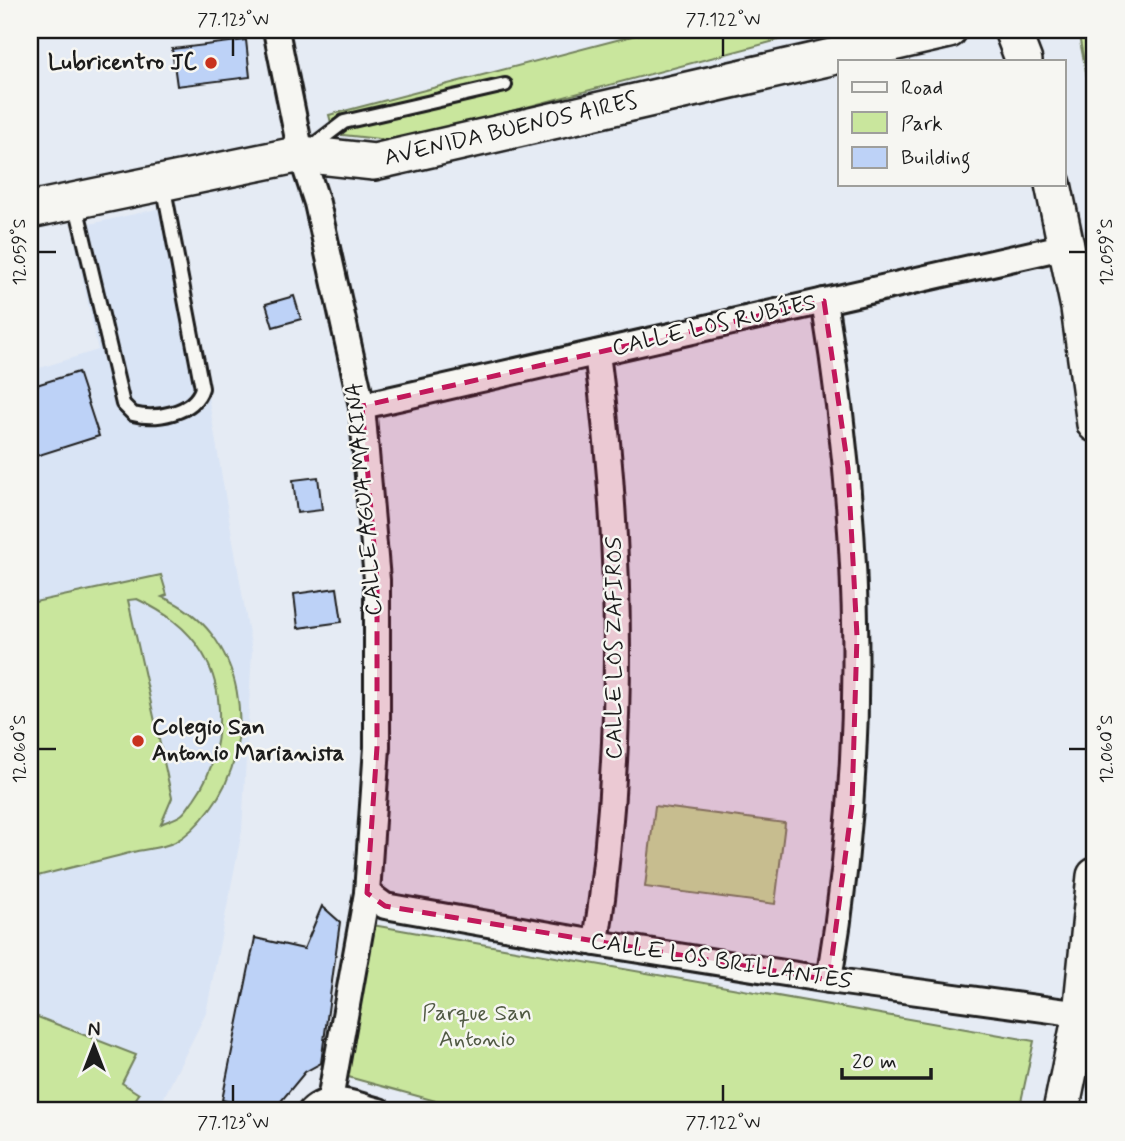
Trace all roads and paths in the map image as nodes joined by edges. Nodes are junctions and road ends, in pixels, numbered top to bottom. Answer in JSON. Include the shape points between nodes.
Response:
{"nodes":[{"id":1,"x":276,"y":30,"type":"edge"},
{"id":2,"x":949,"y":30,"type":"edge"},
{"id":3,"x":1012,"y":30,"type":"edge"},
{"id":4,"x":1024,"y":60,"type":"edge"},
{"id":5,"x":505,"y":85,"type":"dead end"},
{"id":6,"x":301,"y":154,"type":"junction"},
{"id":7,"x":162,"y":183,"type":"junction"},
{"id":8,"x":1053,"y":186,"type":"edge"},
{"id":9,"x":75,"y":201,"type":"junction"},
{"id":10,"x":30,"y":210,"type":"edge"},
{"id":11,"x":1067,"y":246,"type":"junction"},
{"id":12,"x":824,"y":301,"type":"junction"},
{"id":13,"x":1087,"y":307,"type":"edge"},
{"id":14,"x":597,"y":353,"type":"junction"},
{"id":15,"x":362,"y":406,"type":"junction"},
{"id":16,"x":1095,"y":424,"type":"edge"},
{"id":17,"x":1095,"y":876,"type":"edge"},
{"id":18,"x":367,"y":893,"type":"junction"},
{"id":19,"x":596,"y":943,"type":"junction"},
{"id":20,"x":829,"y":980,"type":"junction"},
{"id":21,"x":1081,"y":1014,"type":"junction"},
{"id":22,"x":321,"y":1105,"type":"edge"},
{"id":23,"x":379,"y":1111,"type":"edge"},
{"id":24,"x":1061,"y":1111,"type":"edge"}],
"edges":[{"from":1,"to":6,"type":"street","name":"CALLE AGUA MARINA"},
{"from":2,"to":6,"type":"main road","name":"AVENIDA BUENOS AIRES","via":[[374,162]]},
{"from":3,"to":4,"type":"main road"},
{"from":5,"to":6,"type":"lane","via":[[344,122]]},
{"from":6,"to":7,"type":"main road","name":"AVENIDA BUENOS AIRES"},
{"from":6,"to":15,"type":"street","name":"CALLE AGUA MARINA","via":[[317,203]]},
{"from":7,"to":9,"type":"main road","name":"AVENIDA BUENOS AIRES"},
{"from":7,"to":9,"type":"lane","via":[[202,388],[194,402],[165,415],[143,417],[123,404]]},
{"from":8,"to":11,"type":"main road"},
{"from":9,"to":10,"type":"main road","name":"AVENIDA BUENOS AIRES"},
{"from":11,"to":12,"type":"street","name":"CALLE LOS RUBÍES"},
{"from":11,"to":13,"type":"main road"},
{"from":12,"to":14,"type":"street","name":"CALLE LOS RUBÍES"},
{"from":12,"to":20,"type":"street","via":[[848,468],[857,636],[852,805]]},
{"from":13,"to":16,"type":"main road"},
{"from":14,"to":15,"type":"street","name":"CALLE LOS RUBÍES"},
{"from":14,"to":19,"type":"street","name":"CALLE LOS ZAFIROS","via":[[613,497],[619,642],[614,788]]},
{"from":15,"to":18,"type":"street","name":"CALLE AGUA MARINA","via":[[377,580],[377,747]]},
{"from":17,"to":21,"type":"main road"},
{"from":18,"to":19,"type":"street","name":"CALLE LOS BRILLANTES","via":[[385,906]]},
{"from":18,"to":22,"type":"street","name":"CALLE AGUA MARINA"},
{"from":19,"to":20,"type":"street","name":"CALLE LOS BRILLANTES"},
{"from":20,"to":21,"type":"street","name":"CALLE LOS BRILLANTES"},
{"from":21,"to":24,"type":"main road"},
{"from":22,"to":23,"type":"street"}]}
